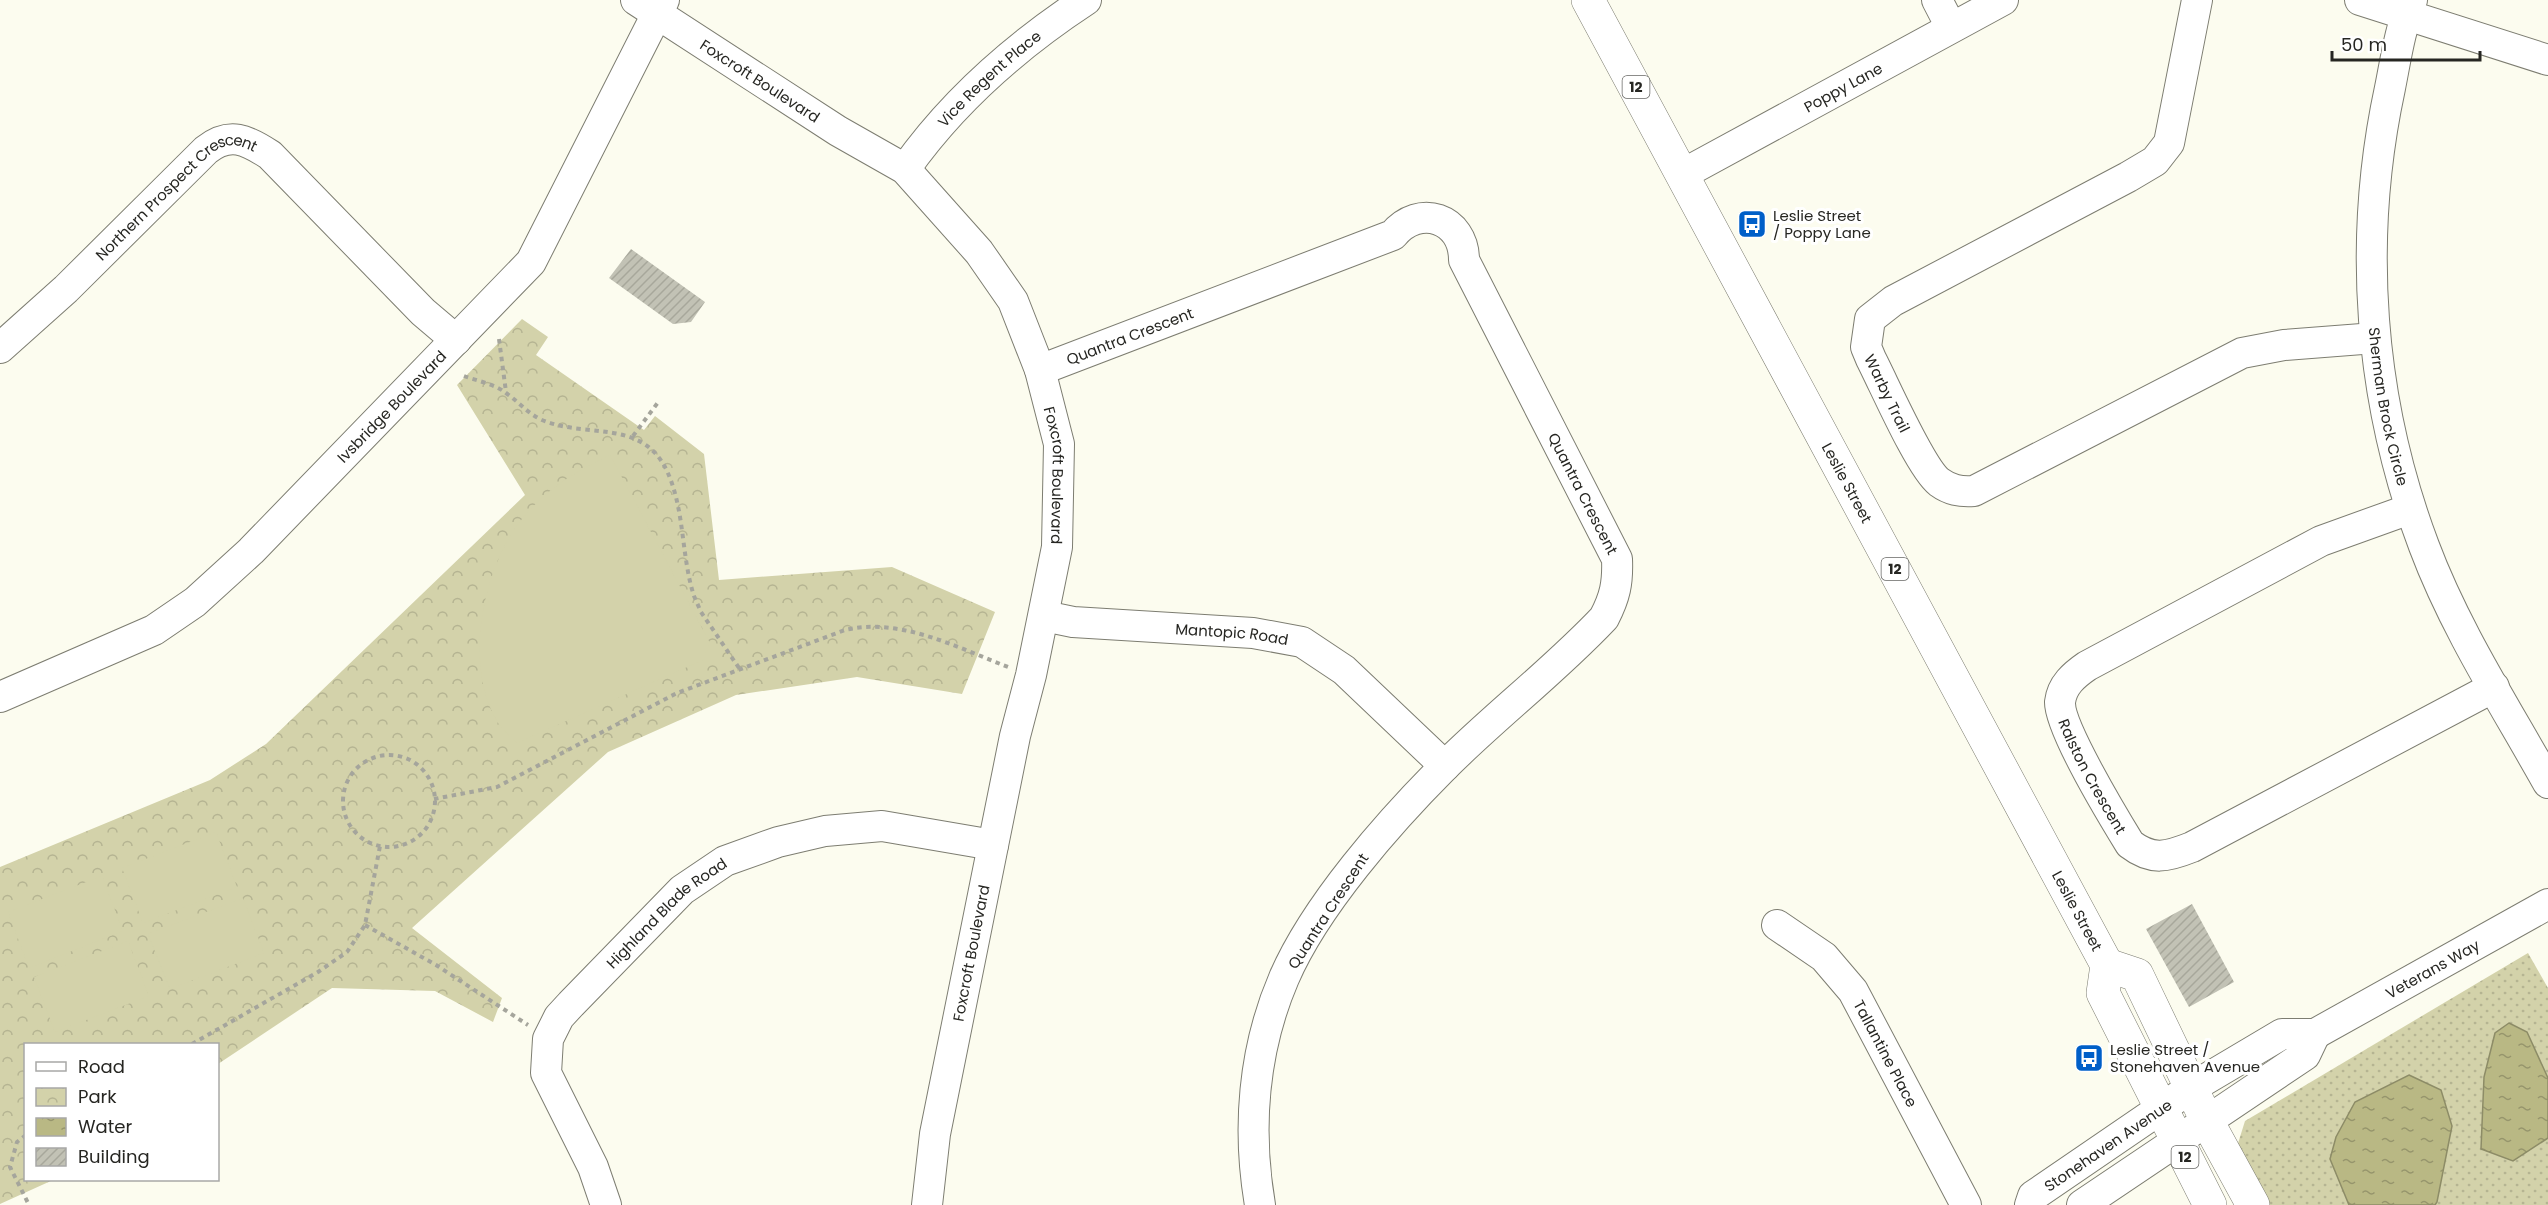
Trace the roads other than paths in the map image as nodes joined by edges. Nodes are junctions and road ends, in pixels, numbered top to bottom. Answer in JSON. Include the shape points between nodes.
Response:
{"nodes":[{"id":1,"x":1086,"y":0,"type":"edge"},
{"id":2,"x":1588,"y":0,"type":"edge"},
{"id":3,"x":1937,"y":0,"type":"edge"},
{"id":4,"x":2003,"y":0,"type":"edge"},
{"id":5,"x":2197,"y":0,"type":"edge"},
{"id":6,"x":2360,"y":0,"type":"edge"},
{"id":7,"x":652,"y":4,"type":"edge"},
{"id":8,"x":2409,"y":7,"type":"edge"},
{"id":9,"x":1951,"y":27,"type":"junction"},
{"id":10,"x":2548,"y":60,"type":"edge"},
{"id":11,"x":905,"y":170,"type":"junction"},
{"id":12,"x":1683,"y":174,"type":"junction"},
{"id":13,"x":2375,"y":338,"type":"junction"},
{"id":14,"x":456,"y":340,"type":"junction"},
{"id":15,"x":0,"y":348,"type":"edge"},
{"id":16,"x":1040,"y":369,"type":"junction"},
{"id":17,"x":2410,"y":509,"type":"junction"},
{"id":18,"x":1044,"y":616,"type":"junction"},
{"id":19,"x":2494,"y":687,"type":"junction"},
{"id":20,"x":0,"y":697,"type":"edge"},
{"id":21,"x":1445,"y":766,"type":"junction"},
{"id":22,"x":2548,"y":783,"type":"edge"},
{"id":23,"x":993,"y":845,"type":"junction"},
{"id":24,"x":2548,"y":904,"type":"edge"},
{"id":25,"x":1777,"y":925,"type":"dead end"},
{"id":26,"x":2107,"y":965,"type":"junction"},
{"id":27,"x":2316,"y":1034,"type":"junction"},
{"id":28,"x":2191,"y":1088,"type":"junction"},
{"id":29,"x":2160,"y":1109,"type":"junction"},
{"id":30,"x":2207,"y":1121,"type":"junction"},
{"id":31,"x":2177,"y":1141,"type":"junction"},
{"id":32,"x":606,"y":1205,"type":"edge"},
{"id":33,"x":927,"y":1205,"type":"edge"},
{"id":34,"x":1260,"y":1205,"type":"edge"},
{"id":35,"x":1966,"y":1205,"type":"edge"},
{"id":36,"x":2030,"y":1205,"type":"edge"},
{"id":37,"x":2082,"y":1205,"type":"edge"},
{"id":38,"x":2210,"y":1205,"type":"edge"},
{"id":39,"x":2253,"y":1205,"type":"edge"}],
"edges":[{"from":1,"to":11,"type":"street","name":"Vice Regent Place","via":[[985,77],[927,138]]},
{"from":2,"to":12,"type":"main road","name":"Leslie Street","number":"12"},
{"from":3,"to":9,"type":"street"},
{"from":4,"to":9,"type":"street","name":"Poppy Lane"},
{"from":5,"to":13,"type":"street","name":"Warby Trail","via":[[2172,131],[2164,153],[2128,177],[1893,301],[1870,320],[1866,340],[1871,359],[1930,473],[1947,488],[1974,491],[2242,353],[2284,345]]},
{"from":6,"to":8,"type":"street"},
{"from":7,"to":11,"type":"street","name":"Foxcroft Boulevard","via":[[838,131]]},
{"from":7,"to":14,"type":"street","name":"Ivsbridge Boulevard","via":[[531,262]]},
{"from":8,"to":10,"type":"street"},
{"from":8,"to":13,"type":"street","name":"Sherman Brock Circle","via":[[2374,179],[2371,257]]},
{"from":9,"to":12,"type":"street","name":"Poppy Lane"},
{"from":11,"to":16,"type":"street","name":"Foxcroft Boulevard","via":[[979,252],[1013,301]]},
{"from":12,"to":26,"type":"main road","name":"Leslie Street","number":"12"},
{"from":13,"to":17,"type":"street","name":"Sherman Brock Circle","via":[[2397,465]]},
{"from":14,"to":15,"type":"street","name":"Northern Prospect Crescent","via":[[423,312],[270,155],[250,143],[231,139],[219,140],[206,150],[66,289]]},
{"from":14,"to":20,"type":"street","name":"Ivsbridge Boulevard","via":[[195,602],[154,630]]},
{"from":16,"to":18,"type":"street","name":"Foxcroft Boulevard","via":[[1059,444],[1057,547]]},
{"from":16,"to":21,"type":"street","name":"Quantra Crescent","via":[[1393,235],[1402,224],[1415,219],[1444,222],[1456,231],[1464,244],[1464,260],[1617,559],[1618,584],[1604,618],[1588,636]]},
{"from":17,"to":19,"type":"street","name":"Sherman Brock Circle","via":[[2440,584]]},
{"from":17,"to":19,"type":"street","name":"Ralston Crescent","via":[[2329,537],[2087,666],[2062,693],[2060,704],[2066,726],[2130,844],[2141,853],[2156,857],[2192,847]]},
{"from":18,"to":21,"type":"street","name":"Mantopic Road","via":[[1073,622],[1253,633],[1302,642],[1344,670]]},
{"from":18,"to":23,"type":"street","name":"Foxcroft Boulevard"},
{"from":19,"to":22,"type":"street","name":"Sherman Brock Circle"},
{"from":21,"to":34,"type":"street","name":"Quantra Crescent","via":[[1366,852],[1303,942],[1284,979],[1257,1073],[1252,1123]]},
{"from":23,"to":32,"type":"street","name":"Highland Blade Road","via":[[882,826],[825,831],[725,861],[682,890],[571,1004],[548,1039],[546,1073],[593,1167]]},
{"from":23,"to":33,"type":"street","name":"Foxcroft Boulevard","via":[[935,1134]]},
{"from":24,"to":27,"type":"street","name":"Veterans Way"},
{"from":25,"to":35,"type":"street","name":"Tallantine Place","via":[[1824,957],[1853,991]]},
{"from":26,"to":28,"type":"main road","name":"Leslie Street","number":"12","via":[[2137,975]]},
{"from":26,"to":29,"type":"main road","name":"Leslie Street","number":"12","via":[[2103,993]]},
{"from":27,"to":28,"type":"street","name":"Veterans Way","via":[[2282,1034]]},
{"from":27,"to":30,"type":"street","name":"Veterans Way","via":[[2305,1055]]},
{"from":28,"to":29,"type":"street","name":"Stonehaven Avenue"},
{"from":28,"to":30,"type":"main road","name":"Leslie Street","number":"12"},
{"from":29,"to":31,"type":"main road","name":"Leslie Street","number":"12"},
{"from":29,"to":36,"type":"street","name":"Stonehaven Avenue","via":[[2033,1196]]},
{"from":30,"to":31,"type":"street","name":"Veterans Way"},
{"from":30,"to":39,"type":"main road","name":"Leslie Street","number":"12"},
{"from":31,"to":37,"type":"street"},
{"from":31,"to":38,"type":"main road","name":"Leslie Street","number":"12"}]}
